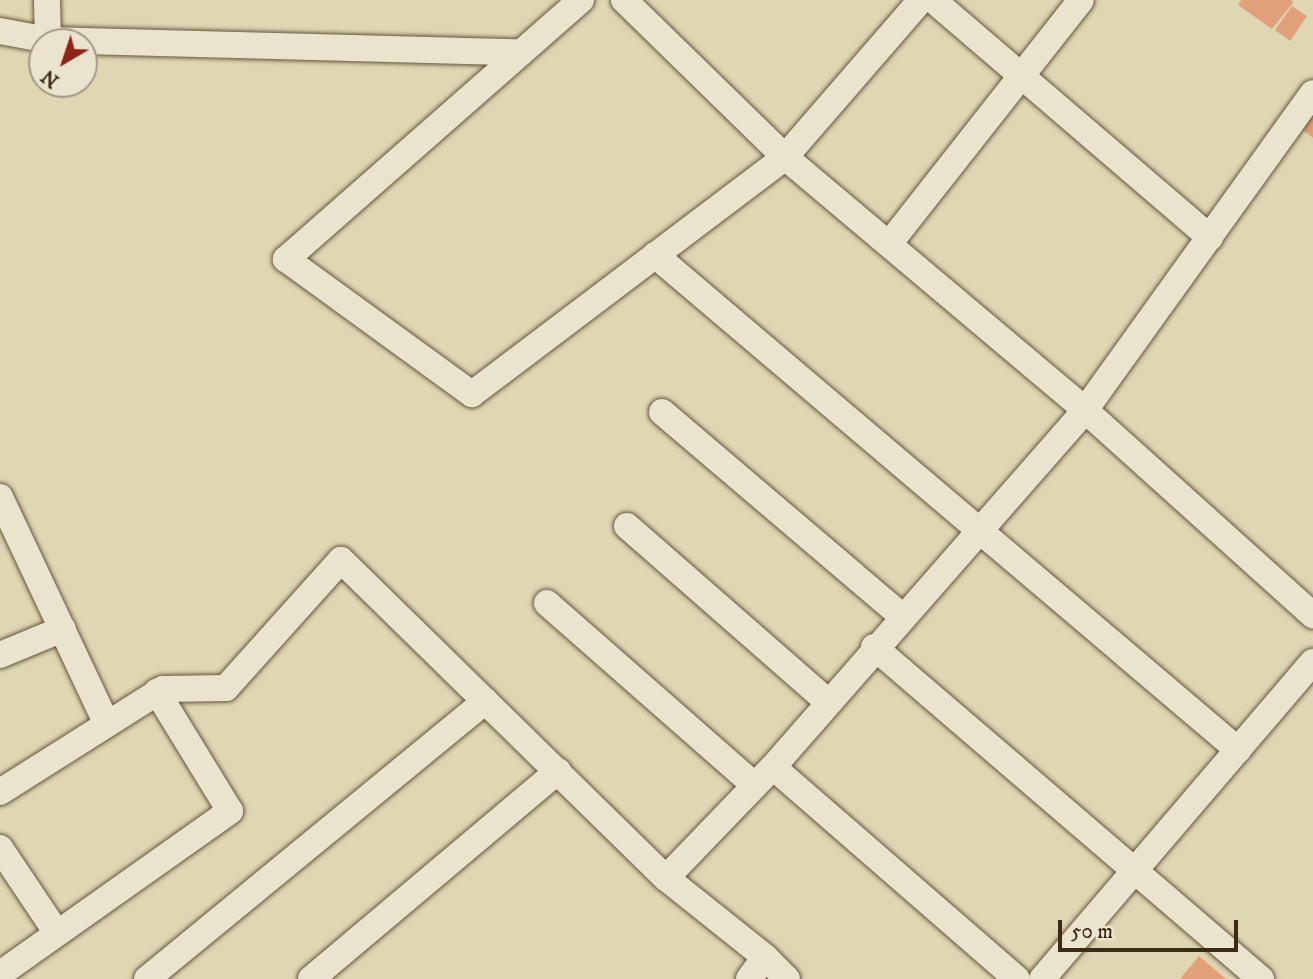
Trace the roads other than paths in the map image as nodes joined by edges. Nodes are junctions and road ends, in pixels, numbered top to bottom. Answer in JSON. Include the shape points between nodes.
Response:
{"nodes":[{"id":1,"x":47,"y":0,"type":"edge"},
{"id":2,"x":581,"y":0,"type":"edge"},
{"id":3,"x":624,"y":0,"type":"edge"},
{"id":4,"x":921,"y":0,"type":"edge"},
{"id":5,"x":933,"y":0,"type":"edge"},
{"id":6,"x":1082,"y":0,"type":"edge"},
{"id":7,"x":48,"y":28,"type":"edge"},
{"id":8,"x":0,"y":31,"type":"edge"},
{"id":9,"x":28,"y":36,"type":"edge"},
{"id":10,"x":98,"y":41,"type":"edge"},
{"id":11,"x":521,"y":52,"type":"junction"},
{"id":12,"x":1023,"y":77,"type":"junction"},
{"id":13,"x":1313,"y":93,"type":"edge"},
{"id":14,"x":785,"y":157,"type":"junction"},
{"id":15,"x":1210,"y":237,"type":"junction"},
{"id":16,"x":889,"y":244,"type":"junction"},
{"id":17,"x":655,"y":255,"type":"junction"},
{"id":18,"x":1085,"y":410,"type":"junction"},
{"id":19,"x":662,"y":412,"type":"dead end"},
{"id":20,"x":0,"y":497,"type":"edge"},
{"id":21,"x":627,"y":526,"type":"dead end"},
{"id":22,"x":978,"y":532,"type":"junction"},
{"id":23,"x":9,"y":540,"type":"edge"},
{"id":24,"x":547,"y":603,"type":"dead end"},
{"id":25,"x":1313,"y":615,"type":"edge"},
{"id":26,"x":902,"y":616,"type":"junction"},
{"id":27,"x":63,"y":629,"type":"junction"},
{"id":28,"x":874,"y":647,"type":"junction"},
{"id":29,"x":0,"y":655,"type":"edge"},
{"id":30,"x":1313,"y":662,"type":"edge"},
{"id":31,"x":158,"y":692,"type":"junction"},
{"id":32,"x":826,"y":700,"type":"junction"},
{"id":33,"x":485,"y":701,"type":"junction"},
{"id":34,"x":107,"y":724,"type":"junction"},
{"id":35,"x":1238,"y":750,"type":"junction"},
{"id":36,"x":773,"y":766,"type":"junction"},
{"id":37,"x":558,"y":771,"type":"junction"},
{"id":38,"x":754,"y":785,"type":"junction"},
{"id":39,"x":0,"y":792,"type":"edge"},
{"id":40,"x":0,"y":848,"type":"edge"},
{"id":41,"x":1132,"y":873,"type":"junction"},
{"id":42,"x":667,"y":878,"type":"junction"},
{"id":43,"x":57,"y":933,"type":"junction"},
{"id":44,"x":765,"y":957,"type":"junction"},
{"id":45,"x":0,"y":974,"type":"edge"},
{"id":46,"x":147,"y":979,"type":"edge"},
{"id":47,"x":311,"y":979,"type":"edge"},
{"id":48,"x":749,"y":979,"type":"edge"},
{"id":49,"x":787,"y":979,"type":"edge"},
{"id":50,"x":1017,"y":979,"type":"edge"},
{"id":51,"x":1042,"y":979,"type":"edge"},
{"id":52,"x":1261,"y":979,"type":"edge"}],
"edges":[{"from":1,"to":7,"type":"street"},
{"from":2,"to":11,"type":"street"},
{"from":3,"to":14,"type":"street"},
{"from":4,"to":14,"type":"street"},
{"from":5,"to":12,"type":"street"},
{"from":6,"to":12,"type":"street"},
{"from":8,"to":9,"type":"street"},
{"from":10,"to":11,"type":"street"},
{"from":11,"to":17,"type":"street","via":[[286,259],[472,394]]},
{"from":12,"to":15,"type":"street"},
{"from":12,"to":16,"type":"street"},
{"from":13,"to":15,"type":"street"},
{"from":14,"to":16,"type":"street"},
{"from":14,"to":17,"type":"street"},
{"from":15,"to":18,"type":"street"},
{"from":16,"to":18,"type":"street"},
{"from":17,"to":22,"type":"street"},
{"from":18,"to":22,"type":"street"},
{"from":18,"to":25,"type":"street"},
{"from":19,"to":26,"type":"street"},
{"from":20,"to":23,"type":"street"},
{"from":21,"to":32,"type":"street"},
{"from":22,"to":26,"type":"street"},
{"from":22,"to":35,"type":"street"},
{"from":23,"to":27,"type":"street"},
{"from":24,"to":38,"type":"street"},
{"from":26,"to":28,"type":"street"},
{"from":27,"to":29,"type":"street"},
{"from":27,"to":34,"type":"street"},
{"from":28,"to":32,"type":"street"},
{"from":28,"to":41,"type":"street"},
{"from":30,"to":35,"type":"street"},
{"from":31,"to":33,"type":"street","via":[[226,688],[341,560]]},
{"from":31,"to":34,"type":"street"},
{"from":31,"to":43,"type":"street","via":[[230,811]]},
{"from":32,"to":36,"type":"street"},
{"from":33,"to":37,"type":"street"},
{"from":33,"to":46,"type":"street"},
{"from":34,"to":39,"type":"street"},
{"from":35,"to":41,"type":"street"},
{"from":36,"to":38,"type":"street"},
{"from":36,"to":50,"type":"street"},
{"from":37,"to":42,"type":"street"},
{"from":37,"to":47,"type":"street"},
{"from":38,"to":42,"type":"street"},
{"from":40,"to":43,"type":"street"},
{"from":41,"to":51,"type":"street"},
{"from":41,"to":52,"type":"street"},
{"from":42,"to":44,"type":"street"},
{"from":43,"to":45,"type":"street"},
{"from":44,"to":48,"type":"street"},
{"from":44,"to":49,"type":"street"}]}
